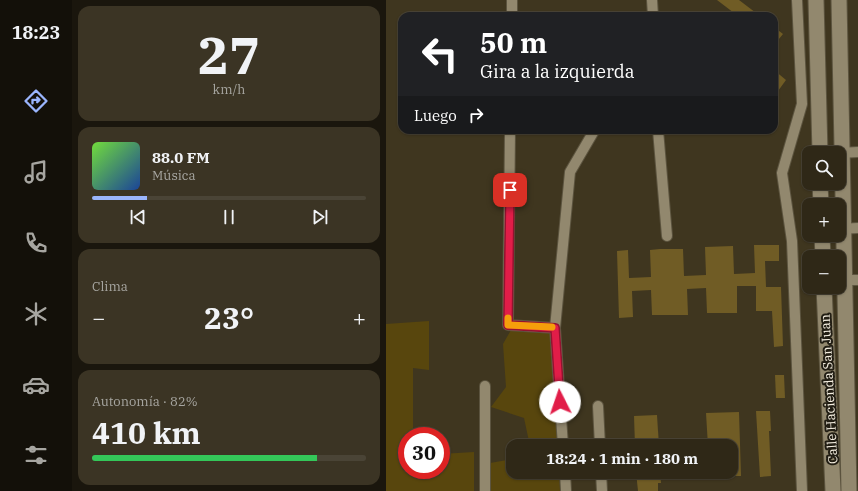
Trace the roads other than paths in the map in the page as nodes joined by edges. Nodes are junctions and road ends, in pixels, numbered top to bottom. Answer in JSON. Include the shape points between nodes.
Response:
{"nodes":[{"id":1,"x":512,"y":0,"type":"edge"},
{"id":2,"x":652,"y":0,"type":"edge"},
{"id":3,"x":797,"y":0,"type":"edge"},
{"id":4,"x":816,"y":0,"type":"edge"},
{"id":5,"x":839,"y":0,"type":"edge"},
{"id":6,"x":512,"y":12,"type":"edge"},
{"id":7,"x":653,"y":12,"type":"edge"},
{"id":8,"x":510,"y":134,"type":"edge"},
{"id":9,"x":592,"y":134,"type":"edge"},
{"id":10,"x":658,"y":134,"type":"edge"},
{"id":11,"x":820,"y":146,"type":"edge"},
{"id":12,"x":840,"y":146,"type":"edge"},
{"id":13,"x":858,"y":152,"type":"edge"},
{"id":14,"x":846,"y":153,"type":"edge"},
{"id":15,"x":858,"y":228,"type":"edge"},
{"id":16,"x":846,"y":229,"type":"edge"},
{"id":17,"x":667,"y":236,"type":"dead end"},
{"id":18,"x":844,"y":242,"type":"edge"},
{"id":19,"x":851,"y":280,"type":"edge"},
{"id":20,"x":824,"y":294,"type":"edge"},
{"id":21,"x":555,"y":328,"type":"junction"},
{"id":22,"x":485,"y":386,"type":"dead end"},
{"id":23,"x":598,"y":406,"type":"dead end"},
{"id":24,"x":563,"y":439,"type":"edge"},
{"id":25,"x":600,"y":439,"type":"edge"},
{"id":26,"x":565,"y":479,"type":"edge"},
{"id":27,"x":601,"y":479,"type":"edge"},
{"id":28,"x":485,"y":491,"type":"edge"},
{"id":29,"x":566,"y":491,"type":"edge"},
{"id":30,"x":602,"y":491,"type":"edge"},
{"id":31,"x":802,"y":491,"type":"edge"},
{"id":32,"x":833,"y":491,"type":"edge"},
{"id":33,"x":849,"y":491,"type":"edge"}],
"edges":[{"from":1,"to":6,"type":"street"},
{"from":2,"to":7,"type":"street"},
{"from":3,"to":31,"type":"street","via":[[802,104],[782,173],[792,241]]},
{"from":4,"to":11,"type":"main road"},
{"from":5,"to":12,"type":"main road","name":"Calle Hacienda San Juan"},
{"from":8,"to":21,"type":"street","via":[[508,325]]},
{"from":9,"to":21,"type":"street","via":[[570,172]]},
{"from":10,"to":17,"type":"street"},
{"from":13,"to":14,"type":"street"},
{"from":15,"to":16,"type":"street"},
{"from":18,"to":19,"type":"main road","name":"Calle Hacienda San Juan"},
{"from":19,"to":33,"type":"main road","name":"Calle Hacienda San Juan"},
{"from":20,"to":32,"type":"main road","name":"Calle Hacienda San Juan"},
{"from":21,"to":24,"type":"street"},
{"from":22,"to":28,"type":"street"},
{"from":23,"to":25,"type":"street"},
{"from":26,"to":29,"type":"street"},
{"from":27,"to":30,"type":"street"}]}
